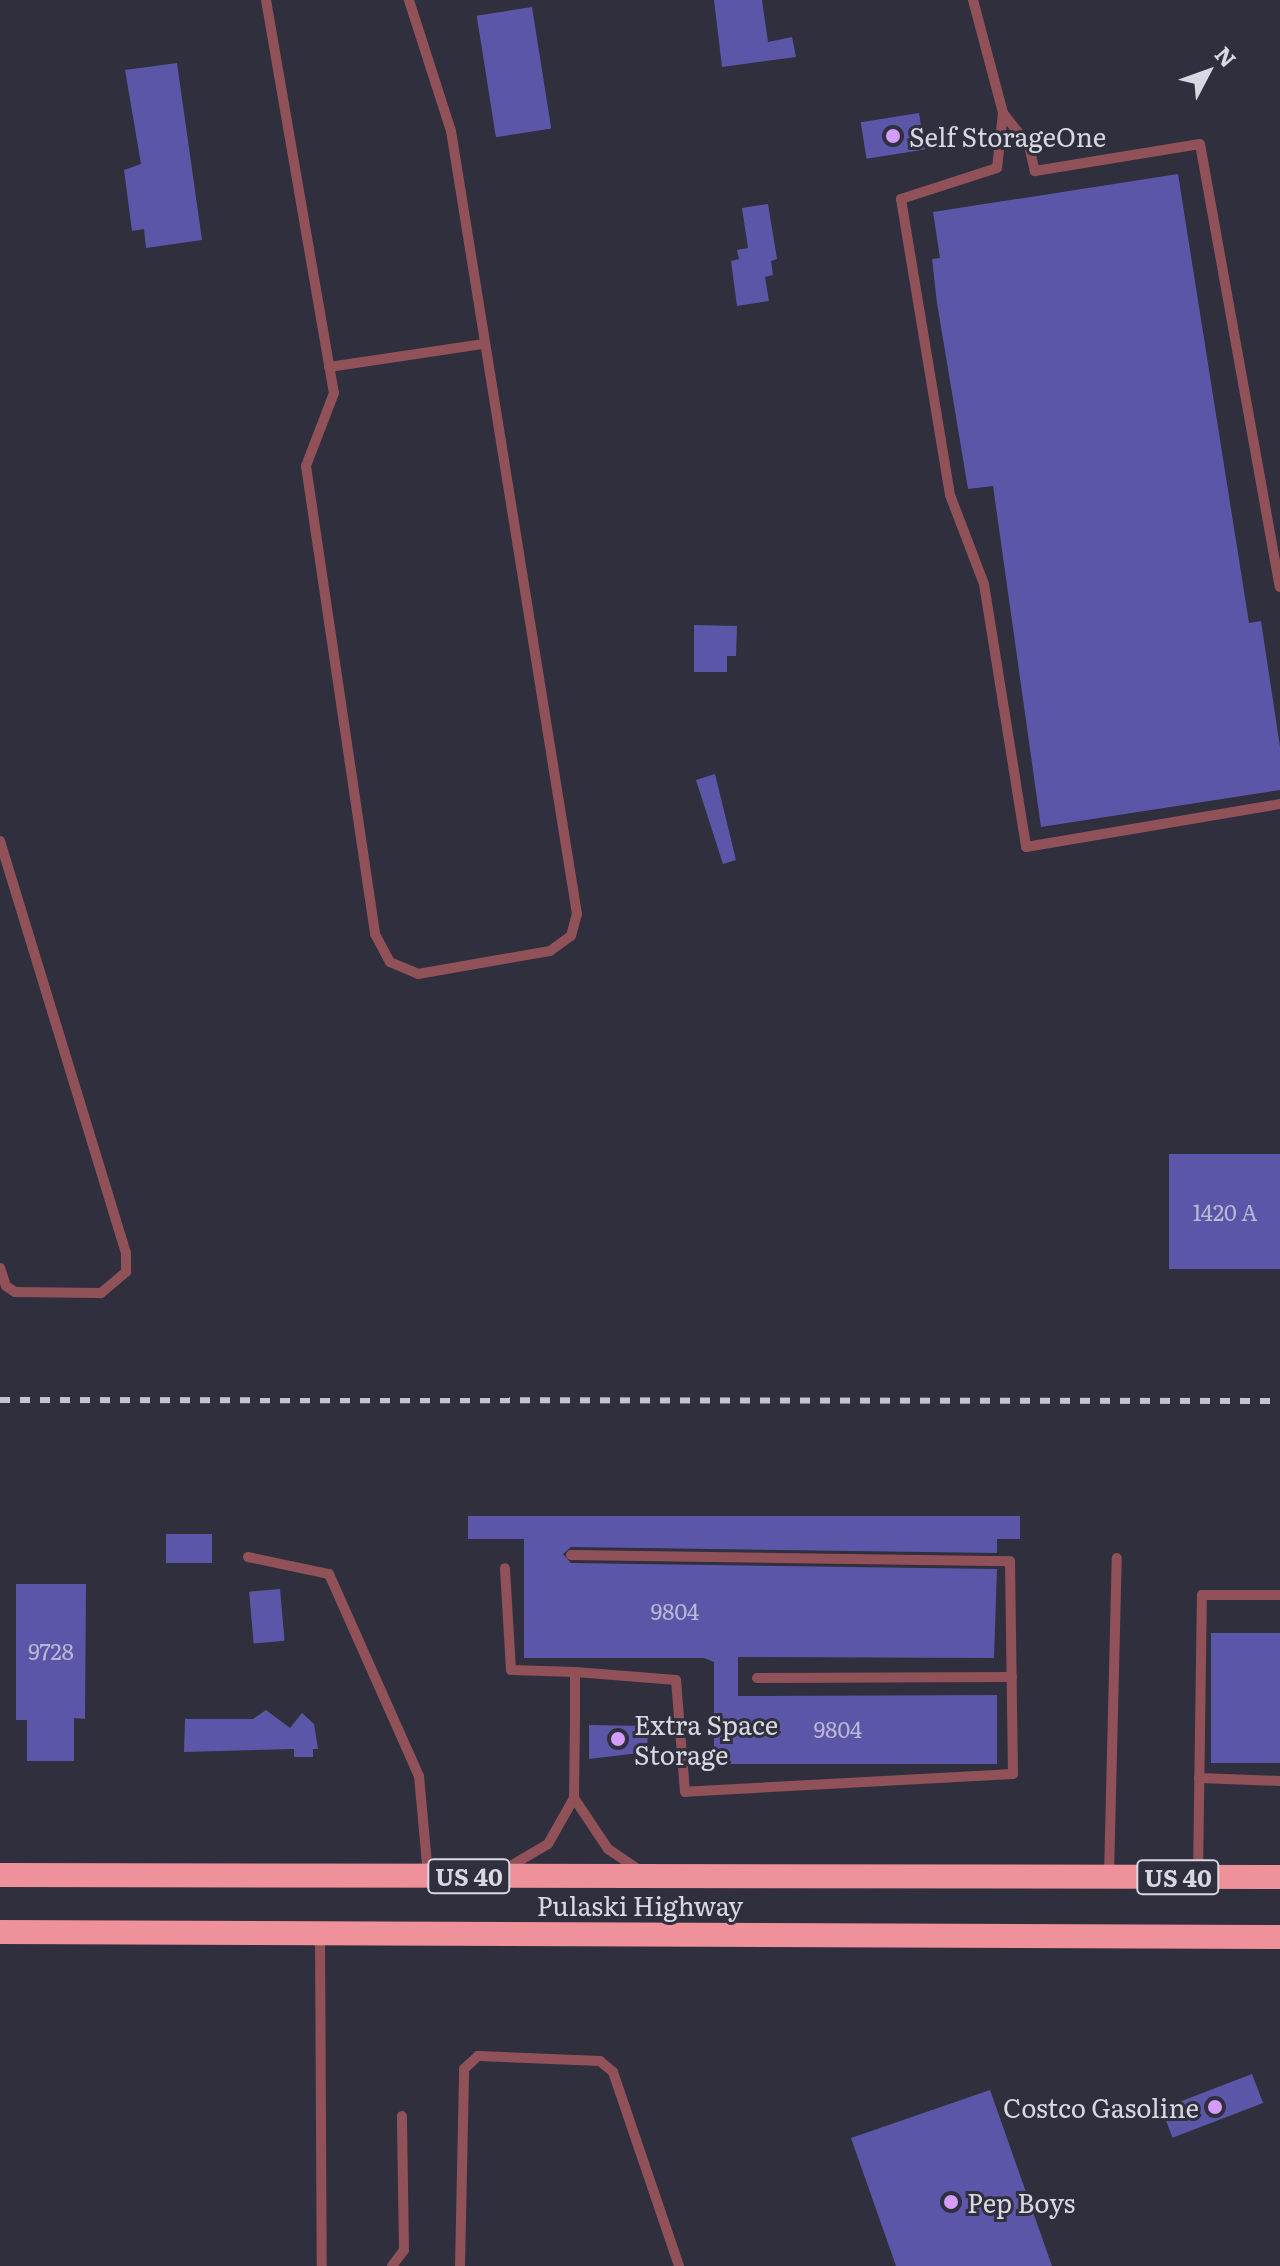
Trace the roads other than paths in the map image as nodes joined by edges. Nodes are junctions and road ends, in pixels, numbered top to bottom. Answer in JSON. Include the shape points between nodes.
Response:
{"nodes":[{"id":1,"x":266,"y":0,"type":"edge"},
{"id":2,"x":409,"y":0,"type":"edge"},
{"id":3,"x":973,"y":0,"type":"edge"},
{"id":4,"x":1003,"y":113,"type":"junction"},
{"id":5,"x":482,"y":344,"type":"junction"},
{"id":6,"x":329,"y":367,"type":"junction"},
{"id":7,"x":1280,"y":587,"type":"edge"},
{"id":8,"x":1280,"y":804,"type":"edge"},
{"id":9,"x":0,"y":841,"type":"edge"},
{"id":10,"x":0,"y":1268,"type":"edge"},
{"id":11,"x":571,"y":1555,"type":"dead end"},
{"id":12,"x":248,"y":1557,"type":"dead end"},
{"id":13,"x":1117,"y":1558,"type":"dead end"},
{"id":14,"x":505,"y":1568,"type":"dead end"},
{"id":15,"x":1280,"y":1595,"type":"edge"},
{"id":16,"x":575,"y":1672,"type":"junction"},
{"id":17,"x":1012,"y":1677,"type":"junction"},
{"id":18,"x":757,"y":1678,"type":"dead end"},
{"id":19,"x":1199,"y":1778,"type":"junction"},
{"id":20,"x":1280,"y":1781,"type":"edge"},
{"id":21,"x":574,"y":1798,"type":"junction"},
{"id":22,"x":0,"y":1875,"type":"edge"},
{"id":23,"x":428,"y":1876,"type":"junction"},
{"id":24,"x":494,"y":1876,"type":"junction"},
{"id":25,"x":648,"y":1876,"type":"junction"},
{"id":26,"x":1109,"y":1877,"type":"junction"},
{"id":27,"x":1198,"y":1877,"type":"junction"},
{"id":28,"x":1280,"y":1877,"type":"edge"},
{"id":29,"x":0,"y":1932,"type":"edge"},
{"id":30,"x":320,"y":1933,"type":"junction"},
{"id":31,"x":1280,"y":1937,"type":"edge"},
{"id":32,"x":402,"y":2116,"type":"dead end"},
{"id":33,"x":322,"y":2266,"type":"edge"},
{"id":34,"x":392,"y":2266,"type":"edge"},
{"id":35,"x":460,"y":2266,"type":"edge"},
{"id":36,"x":679,"y":2266,"type":"edge"}],
"edges":[{"from":1,"to":6,"type":"lane"},
{"from":2,"to":5,"type":"lane","via":[[451,131]]},
{"from":3,"to":4,"type":"lane"},
{"from":4,"to":7,"type":"lane","via":[[1029,146],[1035,171],[1200,144]]},
{"from":4,"to":8,"type":"lane","via":[[997,168],[901,199],[950,495],[984,584],[1026,847]]},
{"from":5,"to":6,"type":"lane"},
{"from":5,"to":6,"type":"lane","via":[[577,914],[571,936],[550,951],[418,974],[390,962],[375,934],[306,466],[334,393]]},
{"from":9,"to":10,"type":"lane","via":[[126,1253],[126,1272],[101,1293],[15,1292],[6,1286]]},
{"from":11,"to":17,"type":"lane","via":[[1010,1561]]},
{"from":12,"to":23,"type":"lane","via":[[329,1574],[419,1776]]},
{"from":13,"to":26,"type":"lane"},
{"from":14,"to":16,"type":"lane","via":[[511,1670]]},
{"from":15,"to":19,"type":"lane","via":[[1202,1595]]},
{"from":16,"to":17,"type":"lane","via":[[676,1680],[685,1792],[1013,1774]]},
{"from":16,"to":21,"type":"lane"},
{"from":17,"to":18,"type":"lane"},
{"from":19,"to":20,"type":"lane"},
{"from":19,"to":27,"type":"lane"},
{"from":21,"to":24,"type":"lane","via":[[548,1844]]},
{"from":21,"to":25,"type":"lane","via":[[608,1849]]},
{"from":22,"to":23,"type":"highway","name":"Pulaski Highway","number":"US 40"},
{"from":23,"to":24,"type":"highway","name":"Pulaski Highway","number":"US 40"},
{"from":24,"to":25,"type":"highway","name":"Pulaski Highway","number":"US 40"},
{"from":25,"to":26,"type":"highway","name":"Pulaski Highway","number":"US 40"},
{"from":26,"to":27,"type":"highway","name":"Pulaski Highway","number":"US 40"},
{"from":27,"to":28,"type":"highway","name":"Pulaski Highway","number":"US 40"},
{"from":29,"to":30,"type":"highway","name":"Pulaski Highway","number":"US 40"},
{"from":30,"to":31,"type":"highway","name":"Pulaski Highway","number":"US 40"},
{"from":30,"to":33,"type":"lane"},
{"from":32,"to":34,"type":"lane","via":[[404,2250]]},
{"from":35,"to":36,"type":"lane","via":[[464,2069],[478,2056],[600,2061],[613,2072]]}]}
